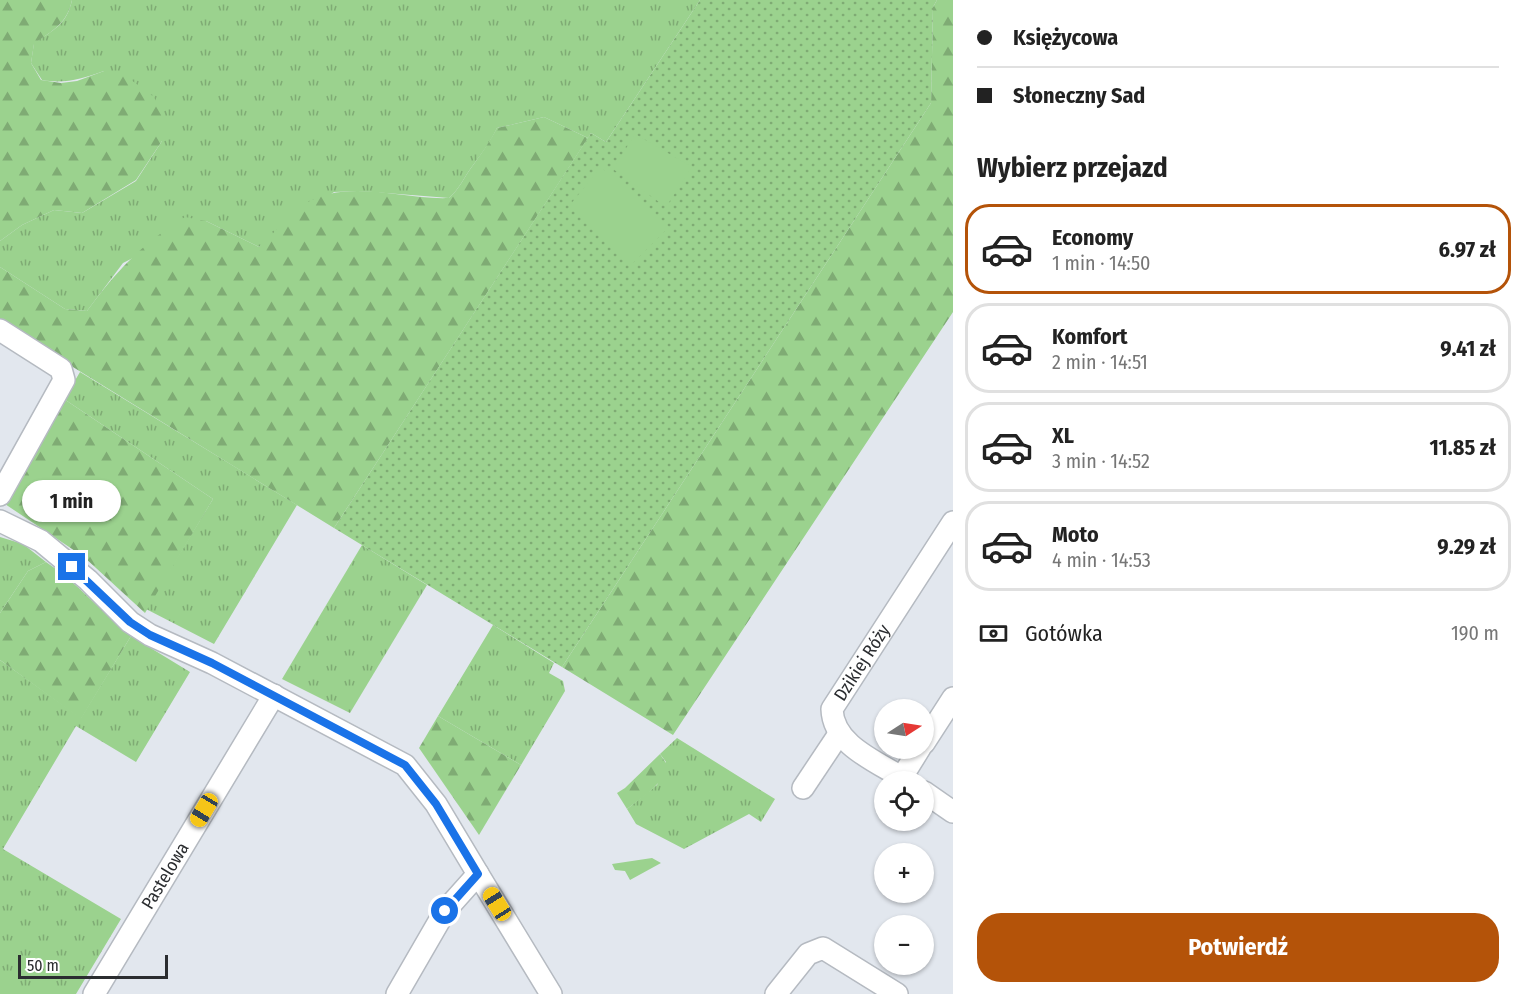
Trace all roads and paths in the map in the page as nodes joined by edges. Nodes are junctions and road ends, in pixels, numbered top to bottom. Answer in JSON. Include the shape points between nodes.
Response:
{"nodes":[{"id":1,"x":0,"y":330,"type":"edge"},
{"id":2,"x":0,"y":495,"type":"edge"},
{"id":3,"x":0,"y":520,"type":"edge"},
{"id":4,"x":953,"y":522,"type":"edge"},
{"id":5,"x":273,"y":695,"type":"junction"},
{"id":6,"x":953,"y":699,"type":"edge"},
{"id":7,"x":934,"y":728,"type":"edge"},
{"id":8,"x":839,"y":734,"type":"junction"},
{"id":9,"x":893,"y":771,"type":"edge"},
{"id":10,"x":803,"y":788,"type":"dead end"},
{"id":11,"x":934,"y":799,"type":"edge"},
{"id":12,"x":953,"y":812,"type":"edge"},
{"id":13,"x":478,"y":874,"type":"junction"},
{"id":14,"x":93,"y":994,"type":"edge"},
{"id":15,"x":397,"y":994,"type":"edge"},
{"id":16,"x":551,"y":994,"type":"edge"},
{"id":17,"x":776,"y":994,"type":"edge"},
{"id":18,"x":897,"y":994,"type":"edge"}],
"edges":[{"from":1,"to":2,"type":"street","via":[[61,369],[64,380]]},
{"from":3,"to":5,"type":"street","via":[[41,541],[130,622],[150,635]]},
{"from":4,"to":8,"type":"street","name":"Dzikiej Róży","via":[[832,709]]},
{"from":5,"to":13,"type":"street","via":[[405,765],[436,804]]},
{"from":5,"to":14,"type":"street","name":"Pastelowa"},
{"from":6,"to":7,"type":"street"},
{"from":8,"to":9,"type":"street"},
{"from":8,"to":10,"type":"street"},
{"from":11,"to":12,"type":"street"},
{"from":13,"to":15,"type":"street","via":[[445,911]]},
{"from":13,"to":16,"type":"street"},
{"from":17,"to":18,"type":"street","via":[[808,954],[823,948]]}]}
